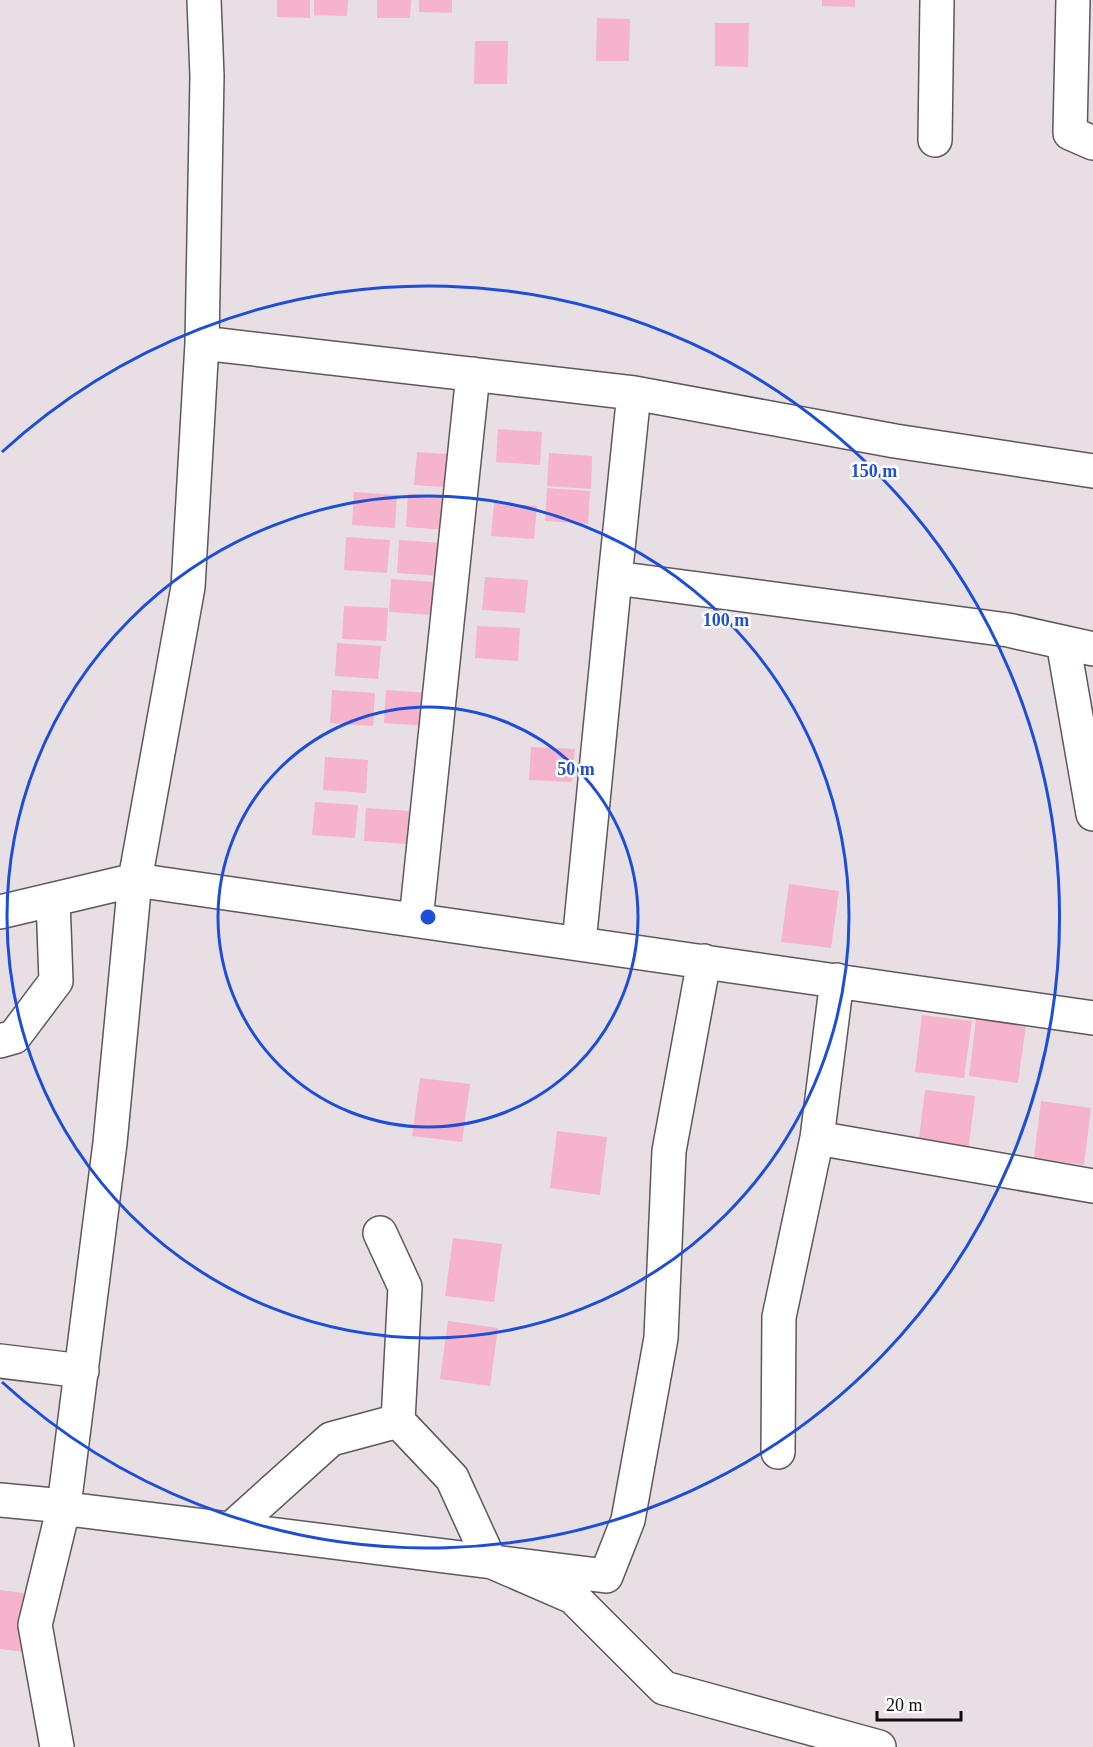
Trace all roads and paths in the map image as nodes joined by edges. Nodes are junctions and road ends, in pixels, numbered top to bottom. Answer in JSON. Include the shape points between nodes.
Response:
{"nodes":[{"id":1,"x":204,"y":0,"type":"edge"},
{"id":2,"x":937,"y":0,"type":"edge"},
{"id":3,"x":1072,"y":0,"type":"edge"},
{"id":4,"x":935,"y":140,"type":"dead end"},
{"id":5,"x":1093,"y":143,"type":"edge"},
{"id":6,"x":202,"y":343,"type":"junction"},
{"id":7,"x":473,"y":374,"type":"junction"},
{"id":8,"x":634,"y":393,"type":"junction"},
{"id":9,"x":1093,"y":471,"type":"edge"},
{"id":10,"x":615,"y":578,"type":"junction"},
{"id":11,"x":1078,"y":646,"type":"edge"},
{"id":12,"x":1093,"y":814,"type":"edge"},
{"id":13,"x":135,"y":880,"type":"junction"},
{"id":14,"x":53,"y":900,"type":"junction"},
{"id":15,"x":0,"y":912,"type":"edge"},
{"id":16,"x":416,"y":920,"type":"junction"},
{"id":17,"x":579,"y":943,"type":"junction"},
{"id":18,"x":704,"y":961,"type":"junction"},
{"id":19,"x":837,"y":980,"type":"junction"},
{"id":20,"x":1093,"y":1018,"type":"edge"},
{"id":21,"x":0,"y":1041,"type":"edge"},
{"id":22,"x":817,"y":1138,"type":"junction"},
{"id":23,"x":1093,"y":1186,"type":"edge"},
{"id":24,"x":380,"y":1233,"type":"dead end"},
{"id":25,"x":0,"y":1361,"type":"edge"},
{"id":26,"x":81,"y":1371,"type":"junction"},
{"id":27,"x":398,"y":1421,"type":"junction"},
{"id":28,"x":778,"y":1452,"type":"dead end"},
{"id":29,"x":0,"y":1500,"type":"edge"},
{"id":30,"x":64,"y":1506,"type":"junction"},
{"id":31,"x":231,"y":1529,"type":"junction"},
{"id":32,"x":490,"y":1561,"type":"junction"},
{"id":33,"x":57,"y":1747,"type":"edge"},
{"id":34,"x":879,"y":1747,"type":"edge"}],
"edges":[{"from":1,"to":6,"type":"street","via":[[207,76]]},
{"from":2,"to":4,"type":"street"},
{"from":3,"to":5,"type":"street","via":[[1070,133]]},
{"from":6,"to":7,"type":"street"},
{"from":6,"to":13,"type":"street","via":[[188,587]]},
{"from":7,"to":8,"type":"street"},
{"from":7,"to":16,"type":"street"},
{"from":8,"to":9,"type":"street","via":[[895,441]]},
{"from":8,"to":10,"type":"street"},
{"from":10,"to":11,"type":"street","via":[[1008,630]]},
{"from":10,"to":17,"type":"street"},
{"from":11,"to":12,"type":"street"},
{"from":13,"to":14,"type":"street"},
{"from":13,"to":16,"type":"street"},
{"from":13,"to":26,"type":"street","via":[[110,1143]]},
{"from":14,"to":15,"type":"street"},
{"from":14,"to":21,"type":"street","via":[[56,981],[14,1037]]},
{"from":16,"to":17,"type":"street"},
{"from":17,"to":18,"type":"street"},
{"from":18,"to":19,"type":"street"},
{"from":18,"to":32,"type":"street","via":[[669,1151],[661,1338],[628,1520],[606,1576]]},
{"from":19,"to":20,"type":"street"},
{"from":19,"to":22,"type":"street"},
{"from":22,"to":23,"type":"street"},
{"from":22,"to":28,"type":"street","via":[[779,1317]]},
{"from":24,"to":27,"type":"street","via":[[405,1287]]},
{"from":25,"to":26,"type":"street"},
{"from":26,"to":30,"type":"street"},
{"from":27,"to":31,"type":"street","via":[[331,1440]]},
{"from":27,"to":32,"type":"street","via":[[452,1478]]},
{"from":29,"to":30,"type":"street"},
{"from":30,"to":31,"type":"street"},
{"from":30,"to":33,"type":"street","via":[[35,1625]]},
{"from":31,"to":32,"type":"street"},
{"from":32,"to":34,"type":"street","via":[[573,1597],[664,1688]]}]}
